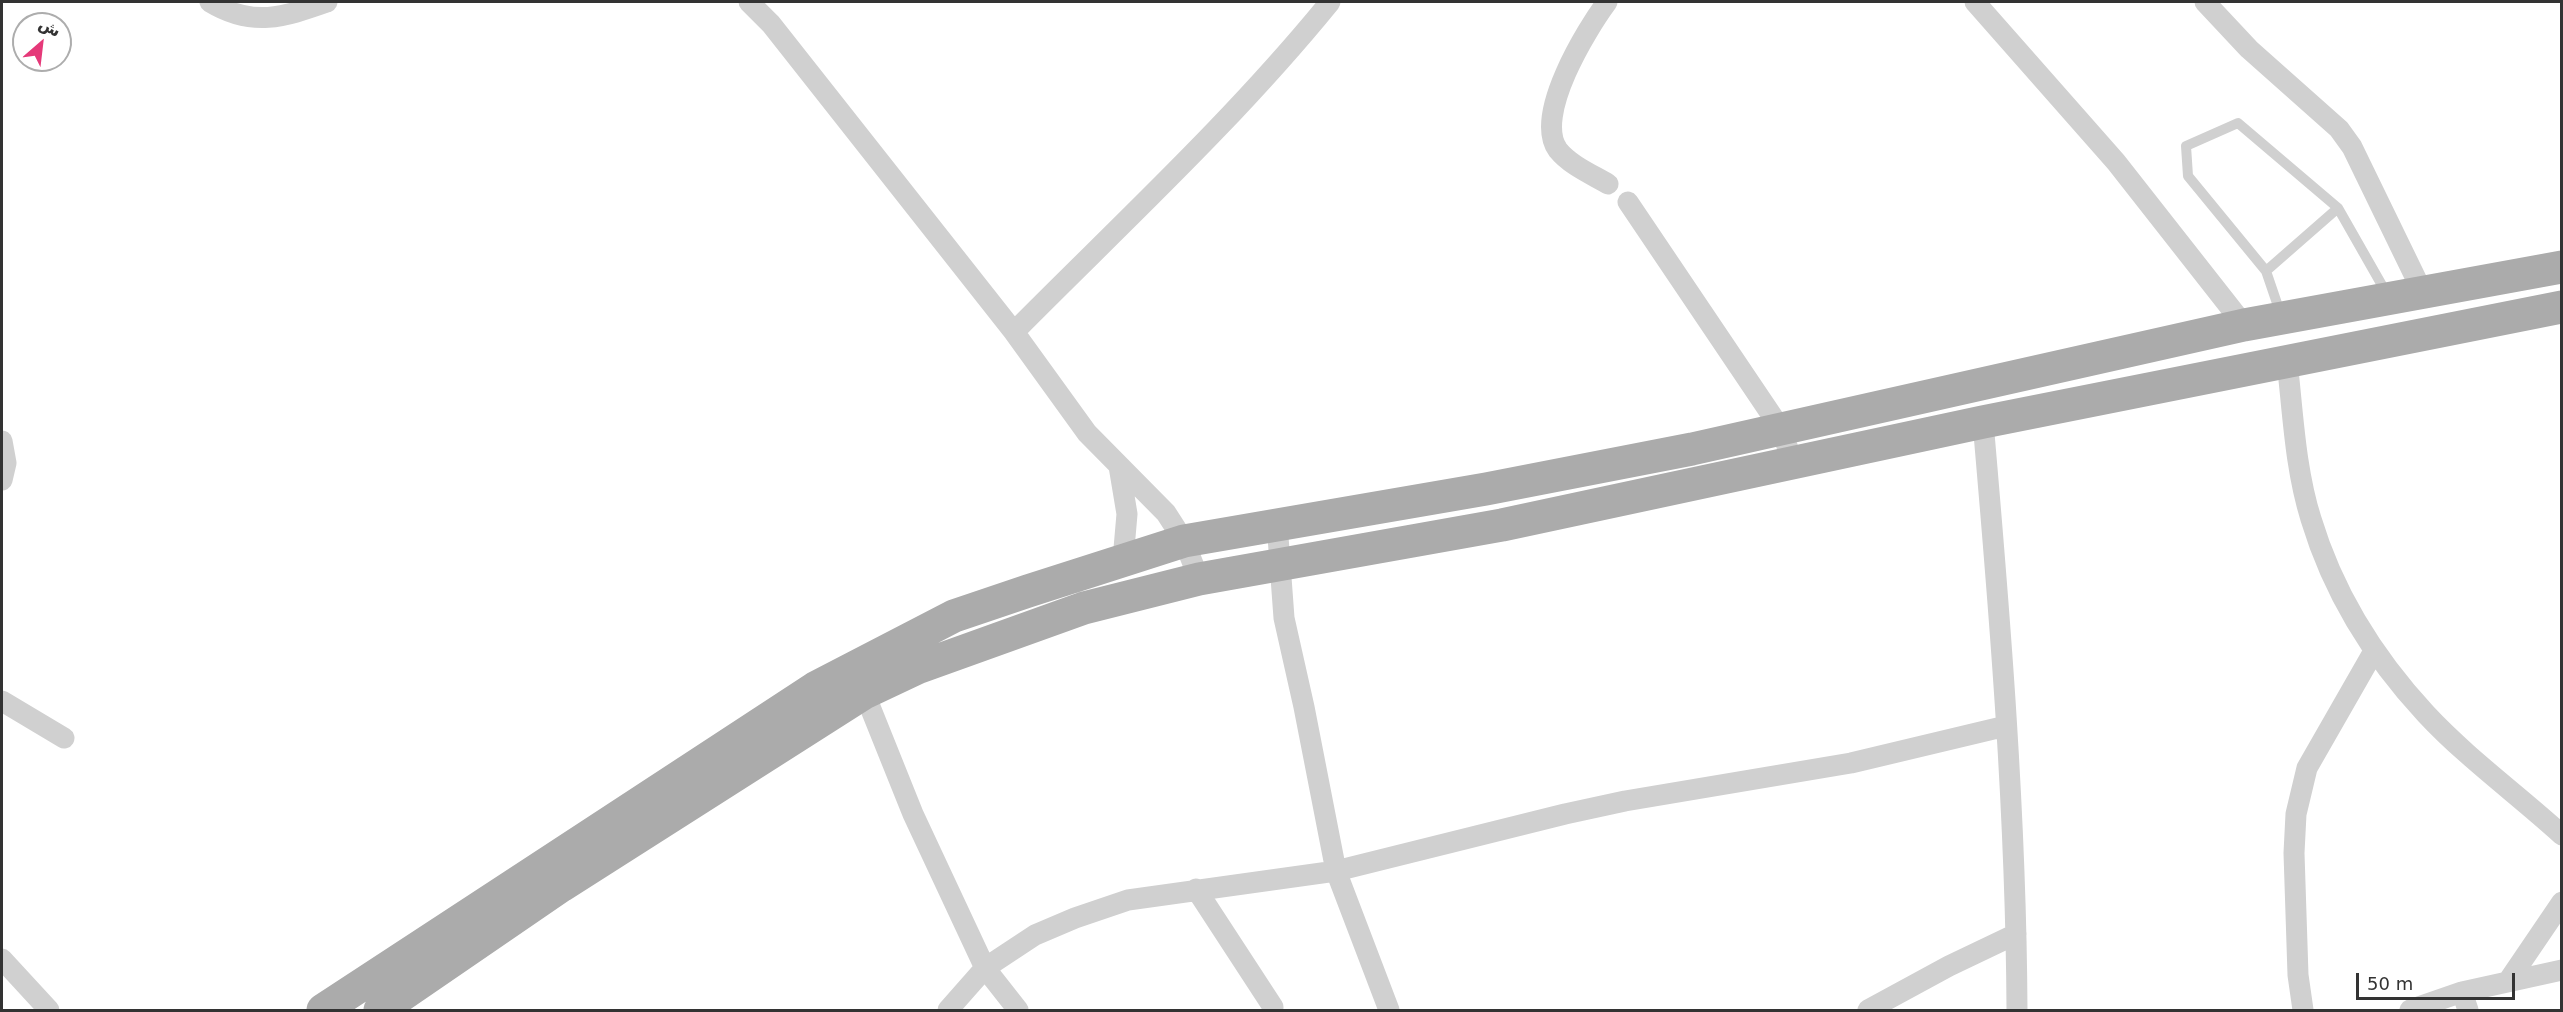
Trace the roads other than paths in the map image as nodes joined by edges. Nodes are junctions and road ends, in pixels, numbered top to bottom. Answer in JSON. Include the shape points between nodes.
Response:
{"nodes":[{"id":1,"x":241,"y":2,"type":"edge"},
{"id":2,"x":327,"y":2,"type":"edge"},
{"id":3,"x":749,"y":2,"type":"edge"},
{"id":4,"x":1330,"y":2,"type":"edge"},
{"id":5,"x":1607,"y":2,"type":"edge"},
{"id":6,"x":1975,"y":2,"type":"edge"},
{"id":7,"x":2205,"y":2,"type":"edge"},
{"id":8,"x":214,"y":4,"type":"edge"},
{"id":9,"x":1608,"y":184,"type":"dead end"},
{"id":10,"x":1628,"y":202,"type":"dead end"},
{"id":11,"x":2338,"y":208,"type":"junction"},
{"id":12,"x":2562,"y":267,"type":"edge"},
{"id":13,"x":2266,"y":272,"type":"junction"},
{"id":14,"x":2422,"y":291,"type":"junction"},
{"id":15,"x":2390,"y":299,"type":"junction"},
{"id":16,"x":2562,"y":307,"type":"edge"},
{"id":17,"x":2282,"y":319,"type":"junction"},
{"id":18,"x":2244,"y":325,"type":"junction"},
{"id":19,"x":1014,"y":332,"type":"junction"},
{"id":20,"x":2287,"y":361,"type":"junction"},
{"id":21,"x":1983,"y":422,"type":"junction"},
{"id":22,"x":1780,"y":429,"type":"junction"},
{"id":23,"x":2,"y":441,"type":"edge"},
{"id":24,"x":1793,"y":463,"type":"junction"},
{"id":25,"x":1119,"y":466,"type":"junction"},
{"id":26,"x":2,"y":480,"type":"edge"},
{"id":27,"x":1277,"y":523,"type":"junction"},
{"id":28,"x":1184,"y":541,"type":"junction"},
{"id":29,"x":1123,"y":560,"type":"junction"},
{"id":30,"x":1281,"y":563,"type":"junction"},
{"id":31,"x":1199,"y":579,"type":"junction"},
{"id":32,"x":2374,"y":651,"type":"junction"},
{"id":33,"x":859,"y":680,"type":"junction"},
{"id":34,"x":2,"y":702,"type":"edge"},
{"id":35,"x":2006,"y":726,"type":"junction"},
{"id":36,"x":64,"y":738,"type":"dead end"},
{"id":37,"x":2562,"y":836,"type":"edge"},
{"id":38,"x":1336,"y":871,"type":"junction"},
{"id":39,"x":1196,"y":889,"type":"junction"},
{"id":40,"x":2562,"y":902,"type":"edge"},
{"id":41,"x":2016,"y":934,"type":"junction"},
{"id":42,"x":2,"y":959,"type":"edge"},
{"id":43,"x":985,"y":968,"type":"junction"},
{"id":44,"x":2562,"y":970,"type":"edge"},
{"id":45,"x":2509,"y":980,"type":"junction"},
{"id":46,"x":2465,"y":1001,"type":"edge"},
{"id":47,"x":1273,"y":1007,"type":"dead end"},
{"id":48,"x":49,"y":1011,"type":"edge"},
{"id":49,"x":323,"y":1011,"type":"edge"},
{"id":50,"x":380,"y":1011,"type":"edge"},
{"id":51,"x":948,"y":1011,"type":"edge"},
{"id":52,"x":1018,"y":1011,"type":"edge"},
{"id":53,"x":1389,"y":1011,"type":"edge"},
{"id":54,"x":1868,"y":1011,"type":"edge"},
{"id":55,"x":2017,"y":1011,"type":"edge"},
{"id":56,"x":2303,"y":1011,"type":"edge"},
{"id":57,"x":2410,"y":1011,"type":"edge"}],
"edges":[{"from":1,"to":8,"type":"street"},
{"from":2,"to":8,"type":"street","via":[[266,19],[240,15]]},
{"from":3,"to":19,"type":"street","via":[[771,24]]},
{"from":4,"to":19,"type":"street","via":[[1215,130]]},
{"from":5,"to":9,"type":"street","via":[[1579,45],[1560,88],[1552,137],[1557,149],[1570,160]]},
{"from":6,"to":18,"type":"street","via":[[2116,162]]},
{"from":7,"to":14,"type":"street","via":[[2249,49],[2339,129],[2352,147]]},
{"from":10,"to":22,"type":"street"},
{"from":11,"to":13,"type":"lane"},
{"from":11,"to":13,"type":"lane","via":[[2238,123],[2186,146],[2188,176]]},
{"from":11,"to":15,"type":"lane"},
{"from":12,"to":14,"type":"main road"},
{"from":13,"to":17,"type":"lane"},
{"from":14,"to":15,"type":"main road"},
{"from":15,"to":17,"type":"main road"},
{"from":16,"to":20,"type":"main road"},
{"from":17,"to":18,"type":"main road"},
{"from":18,"to":22,"type":"main road"},
{"from":19,"to":25,"type":"street","via":[[1087,433]]},
{"from":20,"to":21,"type":"main road"},
{"from":20,"to":32,"type":"street","via":[[2297,454],[2310,517],[2330,573]]},
{"from":21,"to":24,"type":"main road"},
{"from":21,"to":35,"type":"street"},
{"from":22,"to":24,"type":"street"},
{"from":22,"to":27,"type":"main road","via":[[1486,489]]},
{"from":23,"to":26,"type":"street","via":[[6,463]]},
{"from":24,"to":30,"type":"main road","via":[[1502,525]]},
{"from":25,"to":28,"type":"street","via":[[1166,513]]},
{"from":25,"to":29,"type":"street","via":[[1127,514]]},
{"from":27,"to":28,"type":"main road"},
{"from":27,"to":30,"type":"street"},
{"from":28,"to":29,"type":"main road"},
{"from":28,"to":31,"type":"street"},
{"from":29,"to":33,"type":"main road","via":[[954,616]]},
{"from":30,"to":31,"type":"main road"},
{"from":30,"to":38,"type":"street","via":[[1284,618]]},
{"from":31,"to":33,"type":"main road","via":[[1084,609],[917,668]]},
{"from":32,"to":37,"type":"street","via":[[2425,713]]},
{"from":32,"to":56,"type":"street","via":[[2307,768],[2296,813],[2298,975]]},
{"from":33,"to":43,"type":"street","via":[[913,814]]},
{"from":33,"to":49,"type":"main road","via":[[815,688]]},
{"from":33,"to":50,"type":"main road"},
{"from":34,"to":36,"type":"street"},
{"from":35,"to":38,"type":"street","via":[[1851,763],[1585,809]]},
{"from":35,"to":41,"type":"street"},
{"from":38,"to":39,"type":"street"},
{"from":38,"to":53,"type":"street"},
{"from":39,"to":43,"type":"street","via":[[1128,900],[1075,918],[1035,935]]},
{"from":39,"to":47,"type":"street"},
{"from":40,"to":45,"type":"street"},
{"from":41,"to":54,"type":"street"},
{"from":41,"to":55,"type":"street"},
{"from":42,"to":48,"type":"street"},
{"from":43,"to":51,"type":"street"},
{"from":43,"to":52,"type":"street"},
{"from":44,"to":45,"type":"street"},
{"from":45,"to":46,"type":"street"},
{"from":46,"to":57,"type":"street"}]}
